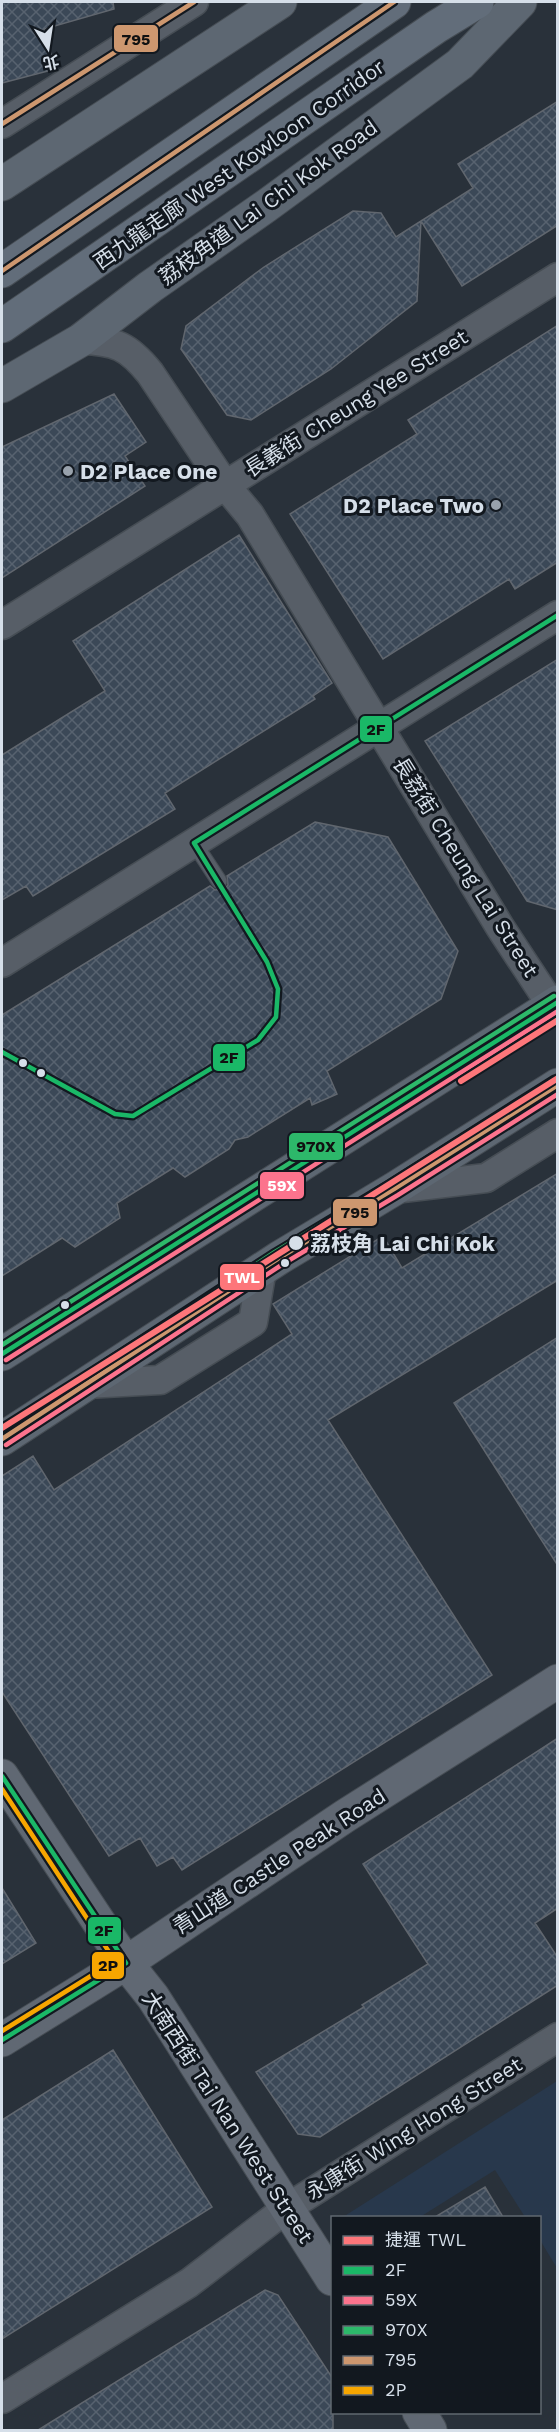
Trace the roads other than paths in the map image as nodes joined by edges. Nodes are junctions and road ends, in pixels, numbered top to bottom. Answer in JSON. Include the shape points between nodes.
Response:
{"nodes":[{"id":1,"x":194,"y":2,"type":"edge"},
{"id":2,"x":280,"y":2,"type":"edge"},
{"id":3,"x":394,"y":2,"type":"edge"},
{"id":4,"x":477,"y":2,"type":"edge"},
{"id":5,"x":520,"y":2,"type":"edge"},
{"id":6,"x":2,"y":124,"type":"edge"},
{"id":7,"x":2,"y":184,"type":"edge"},
{"id":8,"x":2,"y":271,"type":"edge"},
{"id":9,"x":558,"y":277,"type":"edge"},
{"id":10,"x":2,"y":326,"type":"edge"},
{"id":11,"x":81,"y":340,"type":"junction"},
{"id":12,"x":2,"y":386,"type":"edge"},
{"id":13,"x":225,"y":485,"type":"junction"},
{"id":14,"x":558,"y":615,"type":"edge"},
{"id":15,"x":2,"y":625,"type":"edge"},
{"id":16,"x":380,"y":726,"type":"junction"},
{"id":17,"x":194,"y":843,"type":"junction"},
{"id":18,"x":219,"y":881,"type":"dead end"},
{"id":19,"x":2,"y":963,"type":"edge"},
{"id":20,"x":555,"y":1004,"type":"edge"},
{"id":21,"x":558,"y":1085,"type":"edge"},
{"id":22,"x":558,"y":1133,"type":"edge"},
{"id":23,"x":393,"y":1189,"type":"junction"},
{"id":24,"x":2,"y":1354,"type":"edge"},
{"id":25,"x":2,"y":1439,"type":"edge"},
{"id":26,"x":558,"y":1681,"type":"edge"},
{"id":27,"x":2,"y":1776,"type":"edge"},
{"id":28,"x":126,"y":1963,"type":"junction"},
{"id":29,"x":558,"y":2037,"type":"edge"},
{"id":30,"x":2,"y":2040,"type":"edge"},
{"id":31,"x":287,"y":2208,"type":"junction"},
{"id":32,"x":331,"y":2276,"type":"edge"},
{"id":33,"x":2,"y":2399,"type":"edge"},
{"id":34,"x":420,"y":2414,"type":"edge"},
{"id":35,"x":430,"y":2430,"type":"edge"}],
"edges":[{"from":1,"to":6,"type":"street"},
{"from":2,"to":7,"type":"main road"},
{"from":3,"to":8,"type":"highway"},
{"from":4,"to":10,"type":"highway","name":"西九龍走廊 West Kowloon Corridor"},
{"from":5,"to":11,"type":"main road","name":"荔枝角道 Lai Chi Kok Road","via":[[460,64],[150,286]]},
{"from":9,"to":13,"type":"street","name":"長義街 Cheung Yee Street"},
{"from":11,"to":12,"type":"main road","name":"荔枝角道 Lai Chi Kok Road"},
{"from":11,"to":13,"type":"street","name":"長荔街 Cheung Lai Street","via":[[124,347],[137,357]]},
{"from":13,"to":15,"type":"street","name":"長義街 Cheung Yee Street"},
{"from":13,"to":16,"type":"street","name":"長荔街 Cheung Lai Street","via":[[250,515]]},
{"from":14,"to":16,"type":"street"},
{"from":16,"to":17,"type":"street"},
{"from":16,"to":20,"type":"street","name":"長荔街 Cheung Lai Street","via":[[500,927]]},
{"from":17,"to":18,"type":"lane"},
{"from":17,"to":19,"type":"street"},
{"from":20,"to":24,"type":"main road"},
{"from":21,"to":23,"type":"main road"},
{"from":22,"to":23,"type":"street","via":[[486,1178]]},
{"from":23,"to":25,"type":"main road","via":[[262,1269]]},
{"from":26,"to":28,"type":"main road","name":"青山道 Castle Peak Road","via":[[345,1816]]},
{"from":27,"to":28,"type":"main road","name":"大南西街 Tai Nan West Street"},
{"from":28,"to":30,"type":"main road","name":"青山道 Castle Peak Road"},
{"from":28,"to":31,"type":"main road","name":"大南西街 Tai Nan West Street","via":[[153,1998]]},
{"from":29,"to":31,"type":"street","name":"永康街 Wing Hong Street"},
{"from":31,"to":32,"type":"main road","name":"大南西街 Tai Nan West Street"},
{"from":31,"to":33,"type":"street","name":"永康街 Wing Hong Street","via":[[189,2283]]},
{"from":34,"to":35,"type":"main road"}]}
